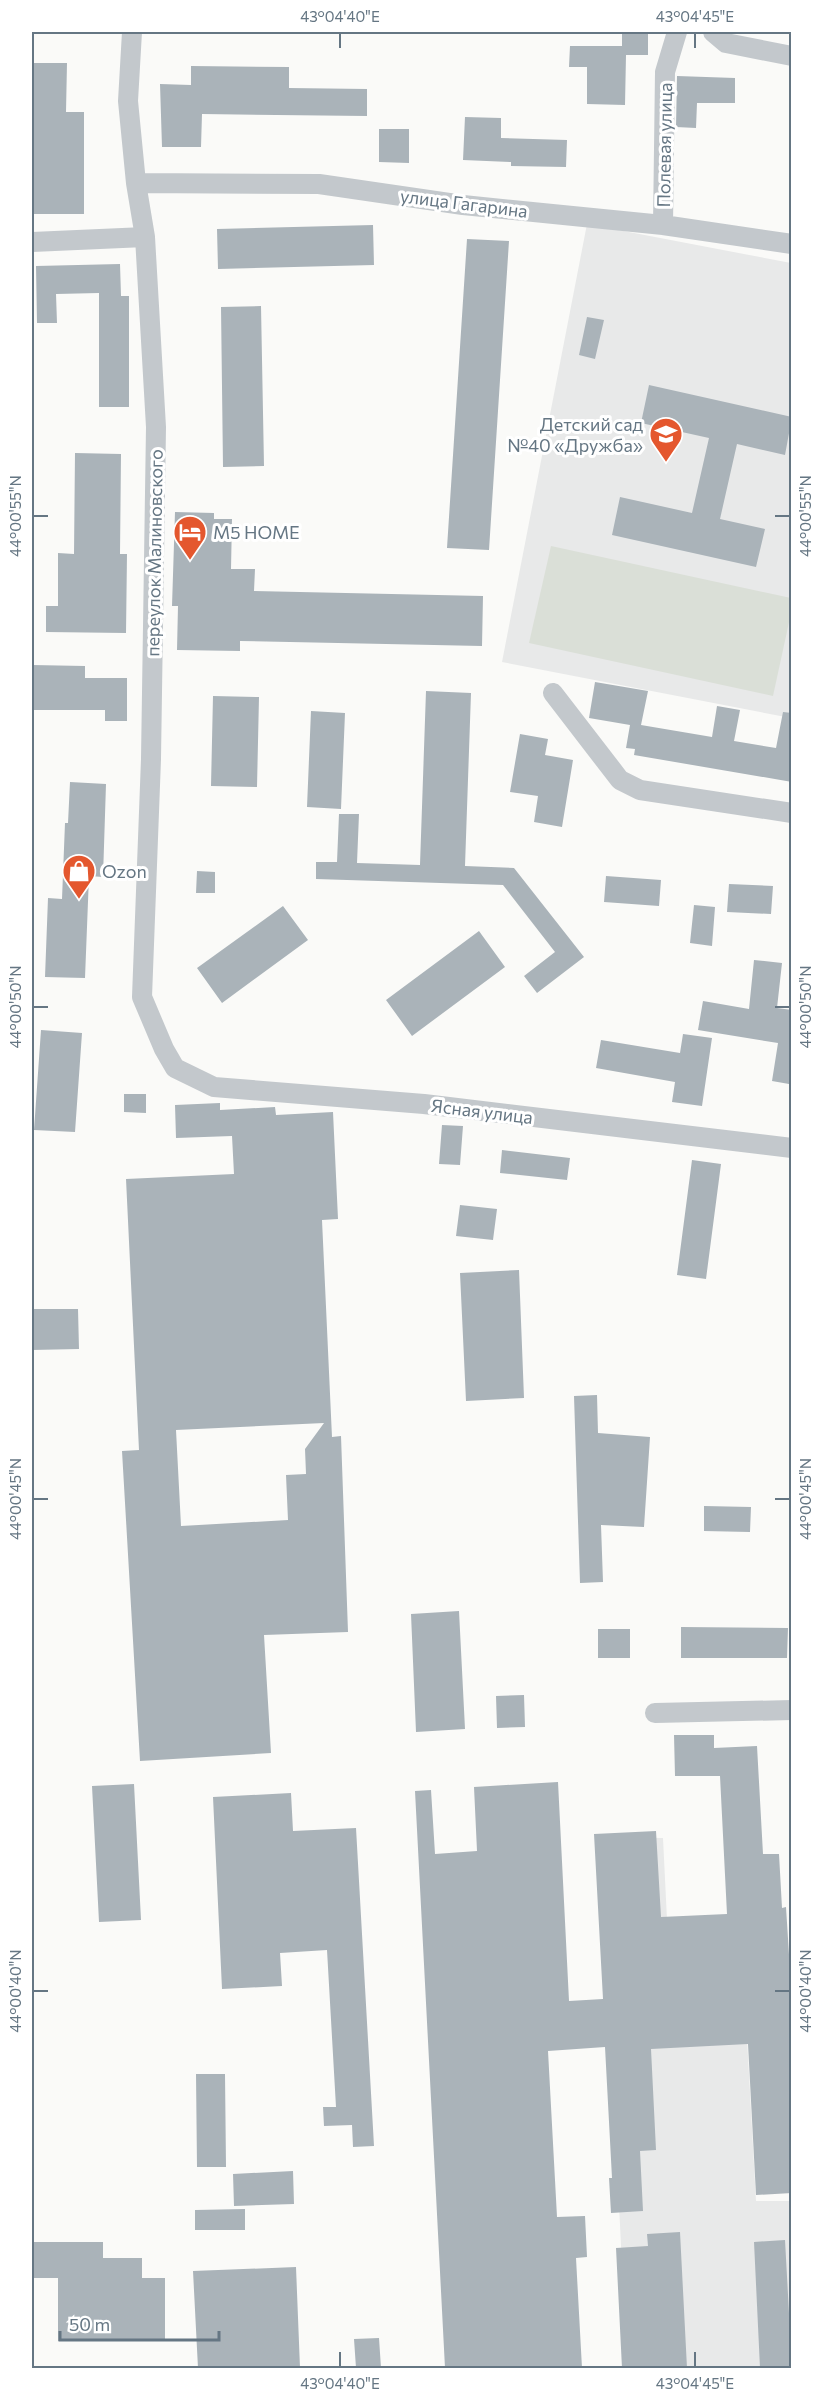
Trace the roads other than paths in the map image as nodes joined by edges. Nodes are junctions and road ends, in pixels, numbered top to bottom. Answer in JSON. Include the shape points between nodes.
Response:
{"nodes":[{"id":1,"x":132,"y":32,"type":"edge"},
{"id":2,"x":677,"y":32,"type":"edge"},
{"id":3,"x":713,"y":32,"type":"edge"},
{"id":4,"x":792,"y":56,"type":"edge"},
{"id":5,"x":136,"y":183,"type":"junction"},
{"id":6,"x":663,"y":225,"type":"junction"},
{"id":7,"x":146,"y":237,"type":"junction"},
{"id":8,"x":32,"y":242,"type":"edge"},
{"id":9,"x":792,"y":243,"type":"edge"},
{"id":10,"x":553,"y":693,"type":"dead end"},
{"id":11,"x":792,"y":813,"type":"edge"},
{"id":12,"x":175,"y":1068,"type":"joint"},
{"id":13,"x":792,"y":1148,"type":"edge"},
{"id":14,"x":792,"y":1710,"type":"edge"},
{"id":15,"x":655,"y":1713,"type":"dead end"}],
"edges":[{"from":1,"to":5,"type":"street","name":"переулок Малиновского","via":[[128,101]]},
{"from":2,"to":6,"type":"street","name":"Полевая улица","via":[[665,72]]},
{"from":3,"to":4,"type":"street","via":[[726,43]]},
{"from":5,"to":6,"type":"street","name":"улица Гагарина","via":[[319,184],[463,205]]},
{"from":5,"to":7,"type":"street","name":"переулок Малиновского"},
{"from":6,"to":9,"type":"street","name":"улица Гагарина"},
{"from":7,"to":8,"type":"street"},
{"from":7,"to":12,"type":"street","name":"переулок Малиновского","via":[[156,427],[151,759],[142,997]]},
{"from":10,"to":11,"type":"street","via":[[620,780],[640,790]]},
{"from":12,"to":13,"type":"street","name":"Ясная улица","via":[[214,1087],[424,1104]]},
{"from":14,"to":15,"type":"street"}]}
